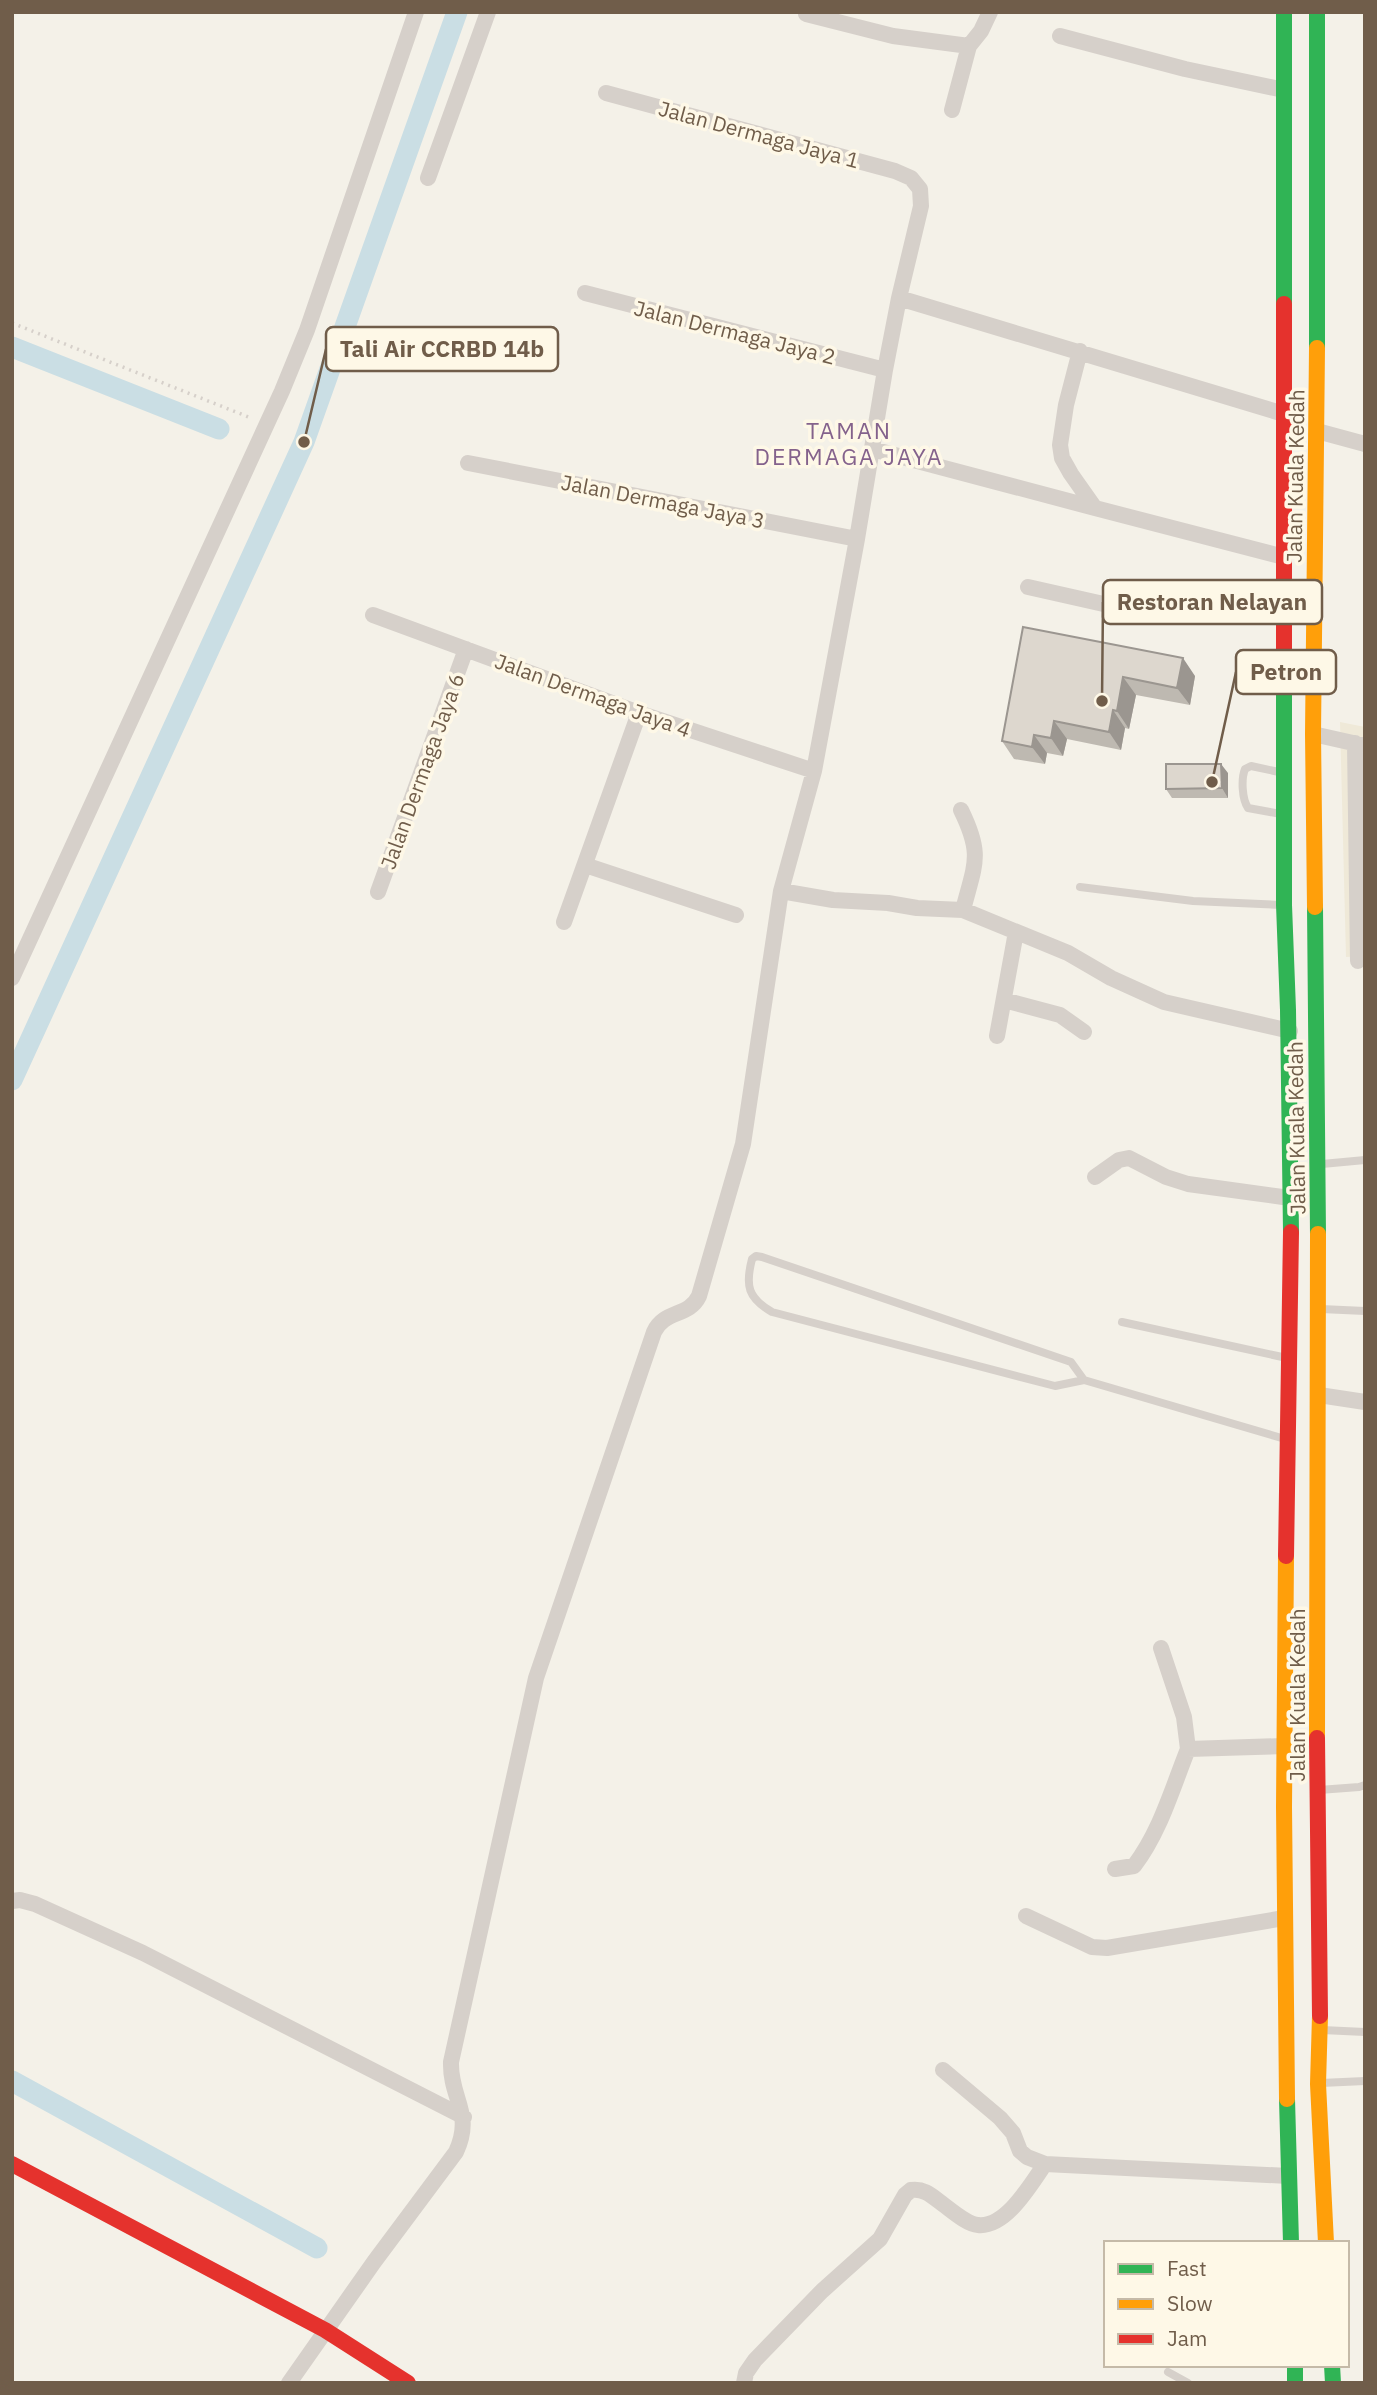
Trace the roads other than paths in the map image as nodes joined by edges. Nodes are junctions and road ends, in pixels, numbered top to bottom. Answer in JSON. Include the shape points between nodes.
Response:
{"nodes":[{"id":1,"x":416,"y":12,"type":"edge"},
{"id":2,"x":488,"y":12,"type":"edge"},
{"id":3,"x":990,"y":12,"type":"edge"},
{"id":4,"x":1284,"y":12,"type":"edge"},
{"id":5,"x":1317,"y":12,"type":"edge"},
{"id":6,"x":806,"y":14,"type":"dead end"},
{"id":7,"x":1060,"y":36,"type":"dead end"},
{"id":8,"x":969,"y":46,"type":"junction"},
{"id":9,"x":1284,"y":90,"type":"junction"},
{"id":10,"x":606,"y":93,"type":"dead end"},
{"id":11,"x":952,"y":110,"type":"dead end"},
{"id":12,"x":428,"y":178,"type":"dead end"},
{"id":13,"x":585,"y":293,"type":"dead end"},
{"id":14,"x":899,"y":298,"type":"junction"},
{"id":15,"x":1080,"y":351,"type":"junction"},
{"id":16,"x":885,"y":370,"type":"junction"},
{"id":17,"x":1284,"y":414,"type":"junction"},
{"id":18,"x":1317,"y":430,"type":"junction"},
{"id":19,"x":1365,"y":444,"type":"edge"},
{"id":20,"x":872,"y":449,"type":"junction"},
{"id":21,"x":468,"y":463,"type":"dead end"},
{"id":22,"x":1095,"y":508,"type":"junction"},
{"id":23,"x":857,"y":539,"type":"junction"},
{"id":24,"x":1284,"y":557,"type":"junction"},
{"id":25,"x":1028,"y":587,"type":"dead end"},
{"id":26,"x":1284,"y":612,"type":"junction"},
{"id":27,"x":373,"y":615,"type":"dead end"},
{"id":28,"x":466,"y":649,"type":"junction"},
{"id":29,"x":639,"y":713,"type":"junction"},
{"id":30,"x":1313,"y":734,"type":"junction"},
{"id":31,"x":1360,"y":744,"type":"edge"},
{"id":32,"x":814,"y":771,"type":"junction"},
{"id":33,"x":1284,"y":773,"type":"junction"},
{"id":34,"x":961,"y":810,"type":"dead end"},
{"id":35,"x":1284,"y":815,"type":"junction"},
{"id":36,"x":584,"y":865,"type":"junction"},
{"id":37,"x":1314,"y":881,"type":"junction"},
{"id":38,"x":1080,"y":887,"type":"dead end"},
{"id":39,"x":781,"y":891,"type":"junction"},
{"id":40,"x":378,"y":892,"type":"dead end"},
{"id":41,"x":1284,"y":905,"type":"junction"},
{"id":42,"x":963,"y":910,"type":"junction"},
{"id":43,"x":736,"y":915,"type":"dead end"},
{"id":44,"x":564,"y":922,"type":"dead end"},
{"id":45,"x":1016,"y":932,"type":"junction"},
{"id":46,"x":1358,"y":961,"type":"dead end"},
{"id":47,"x":12,"y":978,"type":"edge"},
{"id":48,"x":1004,"y":1000,"type":"junction"},
{"id":49,"x":1290,"y":1031,"type":"junction"},
{"id":50,"x":1084,"y":1032,"type":"dead end"},
{"id":51,"x":997,"y":1036,"type":"dead end"},
{"id":52,"x":1365,"y":1160,"type":"edge"},
{"id":53,"x":1318,"y":1165,"type":"junction"},
{"id":54,"x":1095,"y":1177,"type":"dead end"},
{"id":55,"x":1290,"y":1198,"type":"junction"},
{"id":56,"x":1318,"y":1309,"type":"junction"},
{"id":57,"x":1365,"y":1311,"type":"edge"},
{"id":58,"x":1122,"y":1322,"type":"dead end"},
{"id":59,"x":1290,"y":1359,"type":"junction"},
{"id":60,"x":1084,"y":1380,"type":"junction"},
{"id":61,"x":1319,"y":1395,"type":"junction"},
{"id":62,"x":1365,"y":1402,"type":"edge"},
{"id":63,"x":1289,"y":1440,"type":"junction"},
{"id":64,"x":1161,"y":1648,"type":"dead end"},
{"id":65,"x":1284,"y":1746,"type":"junction"},
{"id":66,"x":1188,"y":1749,"type":"junction"},
{"id":67,"x":1365,"y":1785,"type":"edge"},
{"id":68,"x":1317,"y":1790,"type":"junction"},
{"id":69,"x":1115,"y":1869,"type":"dead end"},
{"id":70,"x":12,"y":1900,"type":"edge"},
{"id":71,"x":1026,"y":1916,"type":"dead end"},
{"id":72,"x":1284,"y":1918,"type":"junction"},
{"id":73,"x":1320,"y":2029,"type":"junction"},
{"id":74,"x":1365,"y":2032,"type":"edge"},
{"id":75,"x":1286,"y":2047,"type":"junction"},
{"id":76,"x":943,"y":2070,"type":"dead end"},
{"id":77,"x":1365,"y":2081,"type":"edge"},
{"id":78,"x":1318,"y":2084,"type":"junction"},
{"id":79,"x":464,"y":2118,"type":"junction"},
{"id":80,"x":1045,"y":2164,"type":"junction"},
{"id":81,"x":14,"y":2172,"type":"edge"},
{"id":82,"x":1288,"y":2176,"type":"junction"},
{"id":83,"x":1291,"y":2241,"type":"edge"},
{"id":84,"x":1326,"y":2241,"type":"edge"},
{"id":85,"x":325,"y":2330,"type":"junction"},
{"id":86,"x":1168,"y":2372,"type":"dead end"},
{"id":87,"x":289,"y":2383,"type":"edge"},
{"id":88,"x":408,"y":2383,"type":"edge"},
{"id":89,"x":744,"y":2383,"type":"edge"},
{"id":90,"x":1188,"y":2383,"type":"edge"}],
"edges":[{"from":1,"to":47,"type":"street","via":[[282,391]]},
{"from":2,"to":12,"type":"street"},
{"from":3,"to":8,"type":"street"},
{"from":4,"to":9,"type":"main road","name":"Jalan Kuala Kedah"},
{"from":5,"to":18,"type":"main road","name":"Jalan Kuala Kedah"},
{"from":6,"to":8,"type":"street","via":[[893,36]]},
{"from":7,"to":9,"type":"street"},
{"from":8,"to":11,"type":"street"},
{"from":9,"to":17,"type":"main road","name":"Jalan Kuala Kedah"},
{"from":10,"to":14,"type":"street","name":"Jalan Dermaga Jaya 1","via":[[911,178],[920,189],[921,206]]},
{"from":13,"to":16,"type":"street","name":"Jalan Dermaga Jaya 2"},
{"from":14,"to":15,"type":"street"},
{"from":14,"to":16,"type":"street"},
{"from":15,"to":17,"type":"street"},
{"from":15,"to":22,"type":"street","via":[[1060,445],[1070,474]]},
{"from":16,"to":20,"type":"street"},
{"from":17,"to":24,"type":"main road","name":"Jalan Kuala Kedah"},
{"from":18,"to":19,"type":"street"},
{"from":18,"to":30,"type":"main road","name":"Jalan Kuala Kedah"},
{"from":20,"to":22,"type":"street"},
{"from":20,"to":23,"type":"street"},
{"from":21,"to":23,"type":"street","name":"Jalan Dermaga Jaya 3"},
{"from":22,"to":24,"type":"street"},
{"from":23,"to":32,"type":"street"},
{"from":24,"to":26,"type":"main road","name":"Jalan Kuala Kedah"},
{"from":25,"to":26,"type":"street","via":[[1108,605]]},
{"from":26,"to":33,"type":"main road","name":"Jalan Kuala Kedah"},
{"from":27,"to":28,"type":"street","name":"Jalan Dermaga Jaya 4"},
{"from":28,"to":29,"type":"street","name":"Jalan Dermaga Jaya 4"},
{"from":28,"to":40,"type":"street","name":"Jalan Dermaga Jaya 6"},
{"from":29,"to":32,"type":"street","name":"Jalan Dermaga Jaya 4"},
{"from":29,"to":36,"type":"street"},
{"from":30,"to":31,"type":"street"},
{"from":30,"to":37,"type":"main road","name":"Jalan Kuala Kedah"},
{"from":31,"to":46,"type":"street"},
{"from":32,"to":39,"type":"street"},
{"from":33,"to":35,"type":"main road","name":"Jalan Kuala Kedah"},
{"from":33,"to":35,"type":"lane","via":[[1251,766],[1243,774],[1248,808]]},
{"from":34,"to":42,"type":"street","via":[[976,849]]},
{"from":35,"to":41,"type":"main road","name":"Jalan Kuala Kedah"},
{"from":36,"to":43,"type":"street"},
{"from":36,"to":44,"type":"street"},
{"from":37,"to":41,"type":"main road","via":[[1305,898]]},
{"from":37,"to":53,"type":"main road","name":"Jalan Kuala Kedah"},
{"from":38,"to":41,"type":"lane","via":[[1193,901]]},
{"from":39,"to":42,"type":"street","via":[[833,900]]},
{"from":39,"to":79,"type":"street","via":[[743,1144],[699,1296],[691,1309],[662,1320],[654,1332],[536,1678],[451,2062]]},
{"from":41,"to":49,"type":"main road","name":"Jalan Kuala Kedah"},
{"from":42,"to":45,"type":"street"},
{"from":45,"to":48,"type":"street"},
{"from":45,"to":49,"type":"street","via":[[1164,1002]]},
{"from":48,"to":50,"type":"street","via":[[1060,1015]]},
{"from":48,"to":51,"type":"street"},
{"from":49,"to":55,"type":"main road","name":"Jalan Kuala Kedah"},
{"from":52,"to":53,"type":"lane"},
{"from":53,"to":56,"type":"main road","name":"Jalan Kuala Kedah"},
{"from":54,"to":55,"type":"street","via":[[1129,1157],[1188,1184]]},
{"from":55,"to":59,"type":"main road","name":"Jalan Kuala Kedah"},
{"from":56,"to":57,"type":"lane"},
{"from":56,"to":61,"type":"main road","name":"Jalan Kuala Kedah"},
{"from":58,"to":59,"type":"lane"},
{"from":59,"to":63,"type":"main road","name":"Jalan Kuala Kedah"},
{"from":60,"to":60,"type":"lane","via":[[1055,1386],[772,1312],[751,1294],[748,1273],[752,1259],[762,1257],[1071,1362]]},
{"from":60,"to":63,"type":"lane"},
{"from":61,"to":62,"type":"street"},
{"from":61,"to":68,"type":"main road","name":"Jalan Kuala Kedah"},
{"from":63,"to":65,"type":"main road","name":"Jalan Kuala Kedah"},
{"from":64,"to":66,"type":"street","via":[[1184,1717]]},
{"from":65,"to":66,"type":"street"},
{"from":65,"to":72,"type":"main road","name":"Jalan Kuala Kedah"},
{"from":66,"to":69,"type":"street","via":[[1144,1852],[1133,1866]]},
{"from":67,"to":68,"type":"lane"},
{"from":68,"to":73,"type":"main road","name":"Jalan Kuala Kedah"},
{"from":70,"to":79,"type":"street","via":[[35,1904],[143,1953]]},
{"from":71,"to":72,"type":"street","via":[[1092,1947],[1107,1948]]},
{"from":72,"to":75,"type":"main road","name":"Jalan Kuala Kedah"},
{"from":73,"to":74,"type":"lane"},
{"from":73,"to":75,"type":"main road","via":[[1296,2030]]},
{"from":73,"to":78,"type":"main road","name":"Jalan Kuala Kedah"},
{"from":75,"to":82,"type":"main road","name":"Jalan Kuala Kedah"},
{"from":76,"to":80,"type":"street","via":[[1007,2126],[1020,2151]]},
{"from":77,"to":78,"type":"lane"},
{"from":78,"to":84,"type":"main road","name":"Jalan Kuala Kedah"},
{"from":79,"to":85,"type":"street","via":[[463,2138],[456,2152]]},
{"from":80,"to":82,"type":"street"},
{"from":80,"to":89,"type":"street","via":[[1018,2202],[989,2224],[976,2225],[924,2191],[911,2190],[880,2239],[755,2360]]},
{"from":81,"to":85,"type":"main road"},
{"from":82,"to":83,"type":"main road","name":"Jalan Kuala Kedah"},
{"from":85,"to":87,"type":"street"},
{"from":85,"to":88,"type":"main road"},
{"from":86,"to":90,"type":"lane"}]}
